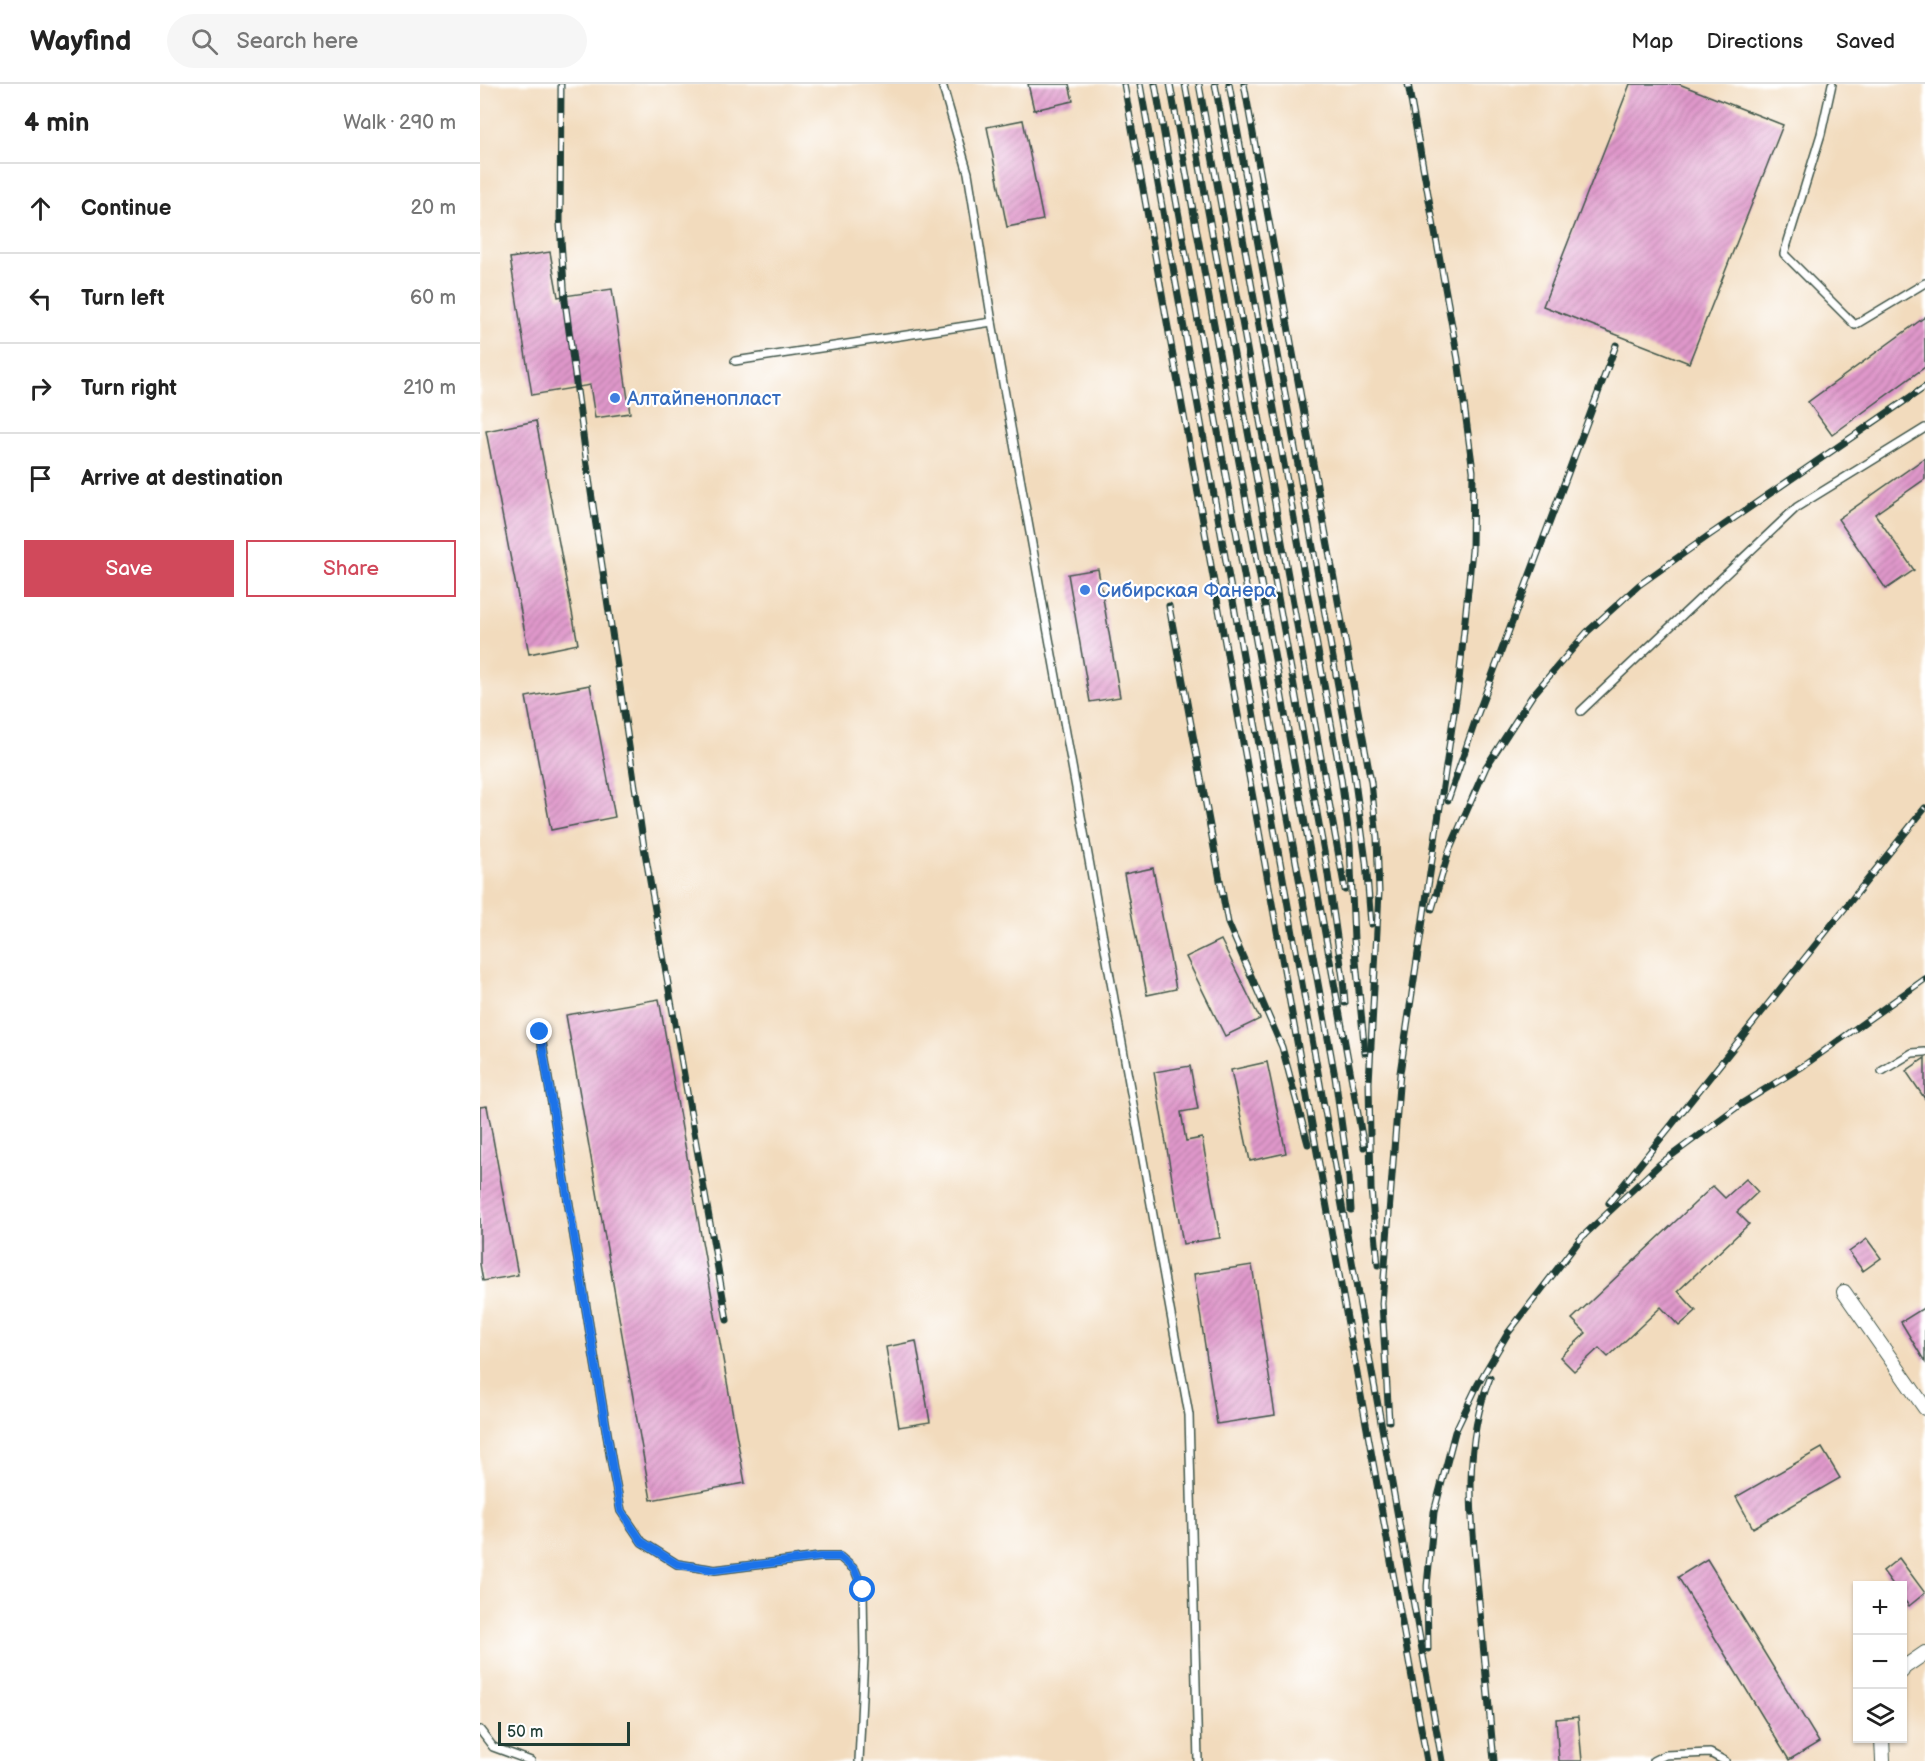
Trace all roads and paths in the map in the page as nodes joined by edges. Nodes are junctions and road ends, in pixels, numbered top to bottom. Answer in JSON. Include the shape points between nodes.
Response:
{"nodes":[{"id":1,"x":942,"y":84,"type":"edge"},
{"id":2,"x":1832,"y":84,"type":"edge"},
{"id":3,"x":1925,"y":284,"type":"edge"},
{"id":4,"x":992,"y":322,"type":"junction"},
{"id":5,"x":735,"y":361,"type":"dead end"},
{"id":6,"x":1925,"y":428,"type":"edge"},
{"id":7,"x":1581,"y":711,"type":"dead end"},
{"id":8,"x":540,"y":1032,"type":"dead end"},
{"id":9,"x":1925,"y":1052,"type":"edge"},
{"id":10,"x":1882,"y":1071,"type":"dead end"},
{"id":11,"x":1844,"y":1292,"type":"dead end"},
{"id":12,"x":1925,"y":1408,"type":"edge"},
{"id":13,"x":1925,"y":1653,"type":"edge"},
{"id":14,"x":1907,"y":1665,"type":"edge"},
{"id":15,"x":480,"y":1730,"type":"edge"},
{"id":16,"x":1882,"y":1743,"type":"edge"},
{"id":17,"x":531,"y":1761,"type":"edge"},
{"id":18,"x":859,"y":1761,"type":"edge"},
{"id":19,"x":1198,"y":1761,"type":"edge"},
{"id":20,"x":1653,"y":1761,"type":"edge"},
{"id":21,"x":1725,"y":1761,"type":"edge"},
{"id":22,"x":1883,"y":1761,"type":"edge"}],
"edges":[{"from":1,"to":4,"type":"lane","via":[[968,173]]},
{"from":2,"to":3,"type":"lane","via":[[1784,255],[1855,324]]},
{"from":4,"to":5,"type":"lane"},
{"from":4,"to":19,"type":"lane","via":[[1189,1415]]},
{"from":6,"to":7,"type":"lane","via":[[1797,507]]},
{"from":8,"to":18,"type":"lane","via":[[621,1511],[642,1542],[677,1564],[715,1570],[840,1557],[855,1570],[863,1590]]},
{"from":9,"to":10,"type":"lane","via":[[1912,1053]]},
{"from":11,"to":12,"type":"street"},
{"from":13,"to":14,"type":"street"},
{"from":15,"to":17,"type":"lane","via":[[493,1747]]},
{"from":16,"to":22,"type":"street"},
{"from":20,"to":21,"type":"lane","via":[[1665,1755],[1710,1753]]}]}
